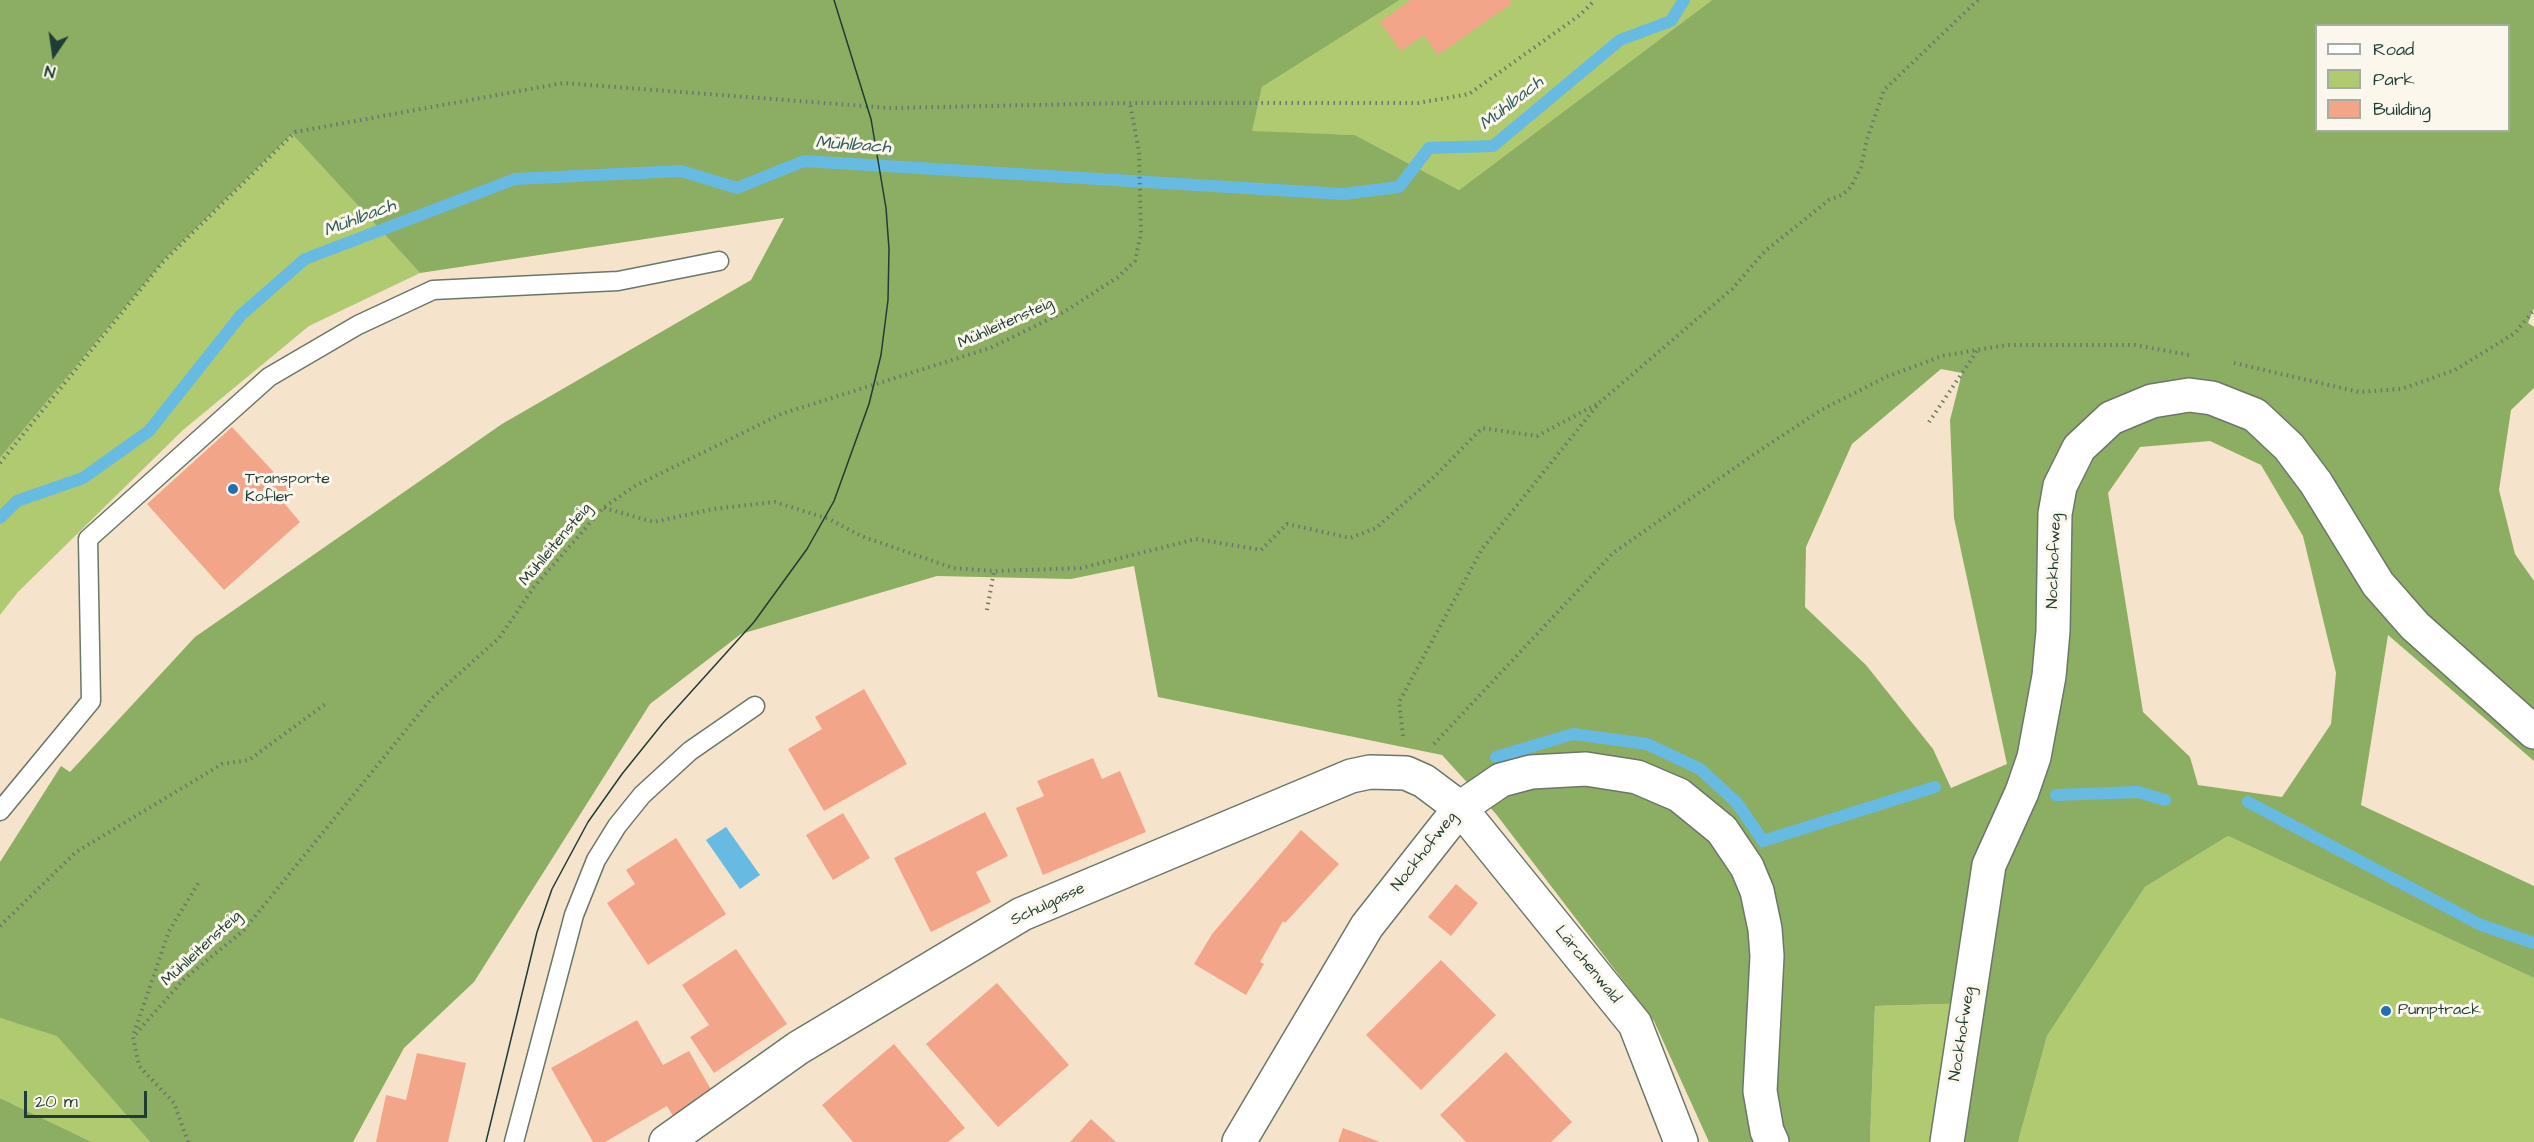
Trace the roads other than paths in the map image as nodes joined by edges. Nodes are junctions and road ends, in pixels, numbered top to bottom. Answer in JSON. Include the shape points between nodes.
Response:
{"nodes":[{"id":1,"x":719,"y":261,"type":"dead end"},
{"id":2,"x":755,"y":706,"type":"dead end"},
{"id":3,"x":2534,"y":732,"type":"edge"},
{"id":4,"x":1460,"y":808,"type":"junction"},
{"id":5,"x":0,"y":811,"type":"edge"},
{"id":6,"x":1671,"y":1137,"type":"edge"},
{"id":7,"x":513,"y":1142,"type":"edge"},
{"id":8,"x":666,"y":1142,"type":"edge"},
{"id":9,"x":1239,"y":1142,"type":"edge"},
{"id":10,"x":1772,"y":1142,"type":"edge"},
{"id":11,"x":1947,"y":1142,"type":"edge"}],
"edges":[{"from":1,"to":5,"type":"lane","via":[[618,281],[433,290],[358,325],[269,377],[87,539],[91,701]]},
{"from":2,"to":7,"type":"lane","via":[[690,751],[642,795],[616,826],[596,860],[574,915]]},
{"from":3,"to":11,"type":"street","name":"Nockhofweg","via":[[2415,626],[2378,584],[2316,483],[2271,428],[2255,415],[2212,398],[2189,395],[2152,401],[2110,418],[2079,448],[2060,486],[2055,514],[2049,676],[2034,757],[1989,865]]},
{"from":4,"to":6,"type":"street","name":"Lärchenwald","via":[[1635,1024]]},
{"from":4,"to":8,"type":"street","name":"Schulgasse","via":[[1424,780],[1406,773],[1370,771],[1022,914],[798,1048]]},
{"from":4,"to":9,"type":"street","name":"Nockhofweg","via":[[1367,926]]},
{"from":4,"to":10,"type":"street","name":"Nockhofweg","via":[[1501,780],[1531,772],[1586,769],[1614,772],[1658,785],[1679,795],[1722,830],[1747,867],[1765,929],[1760,1091]]}]}
